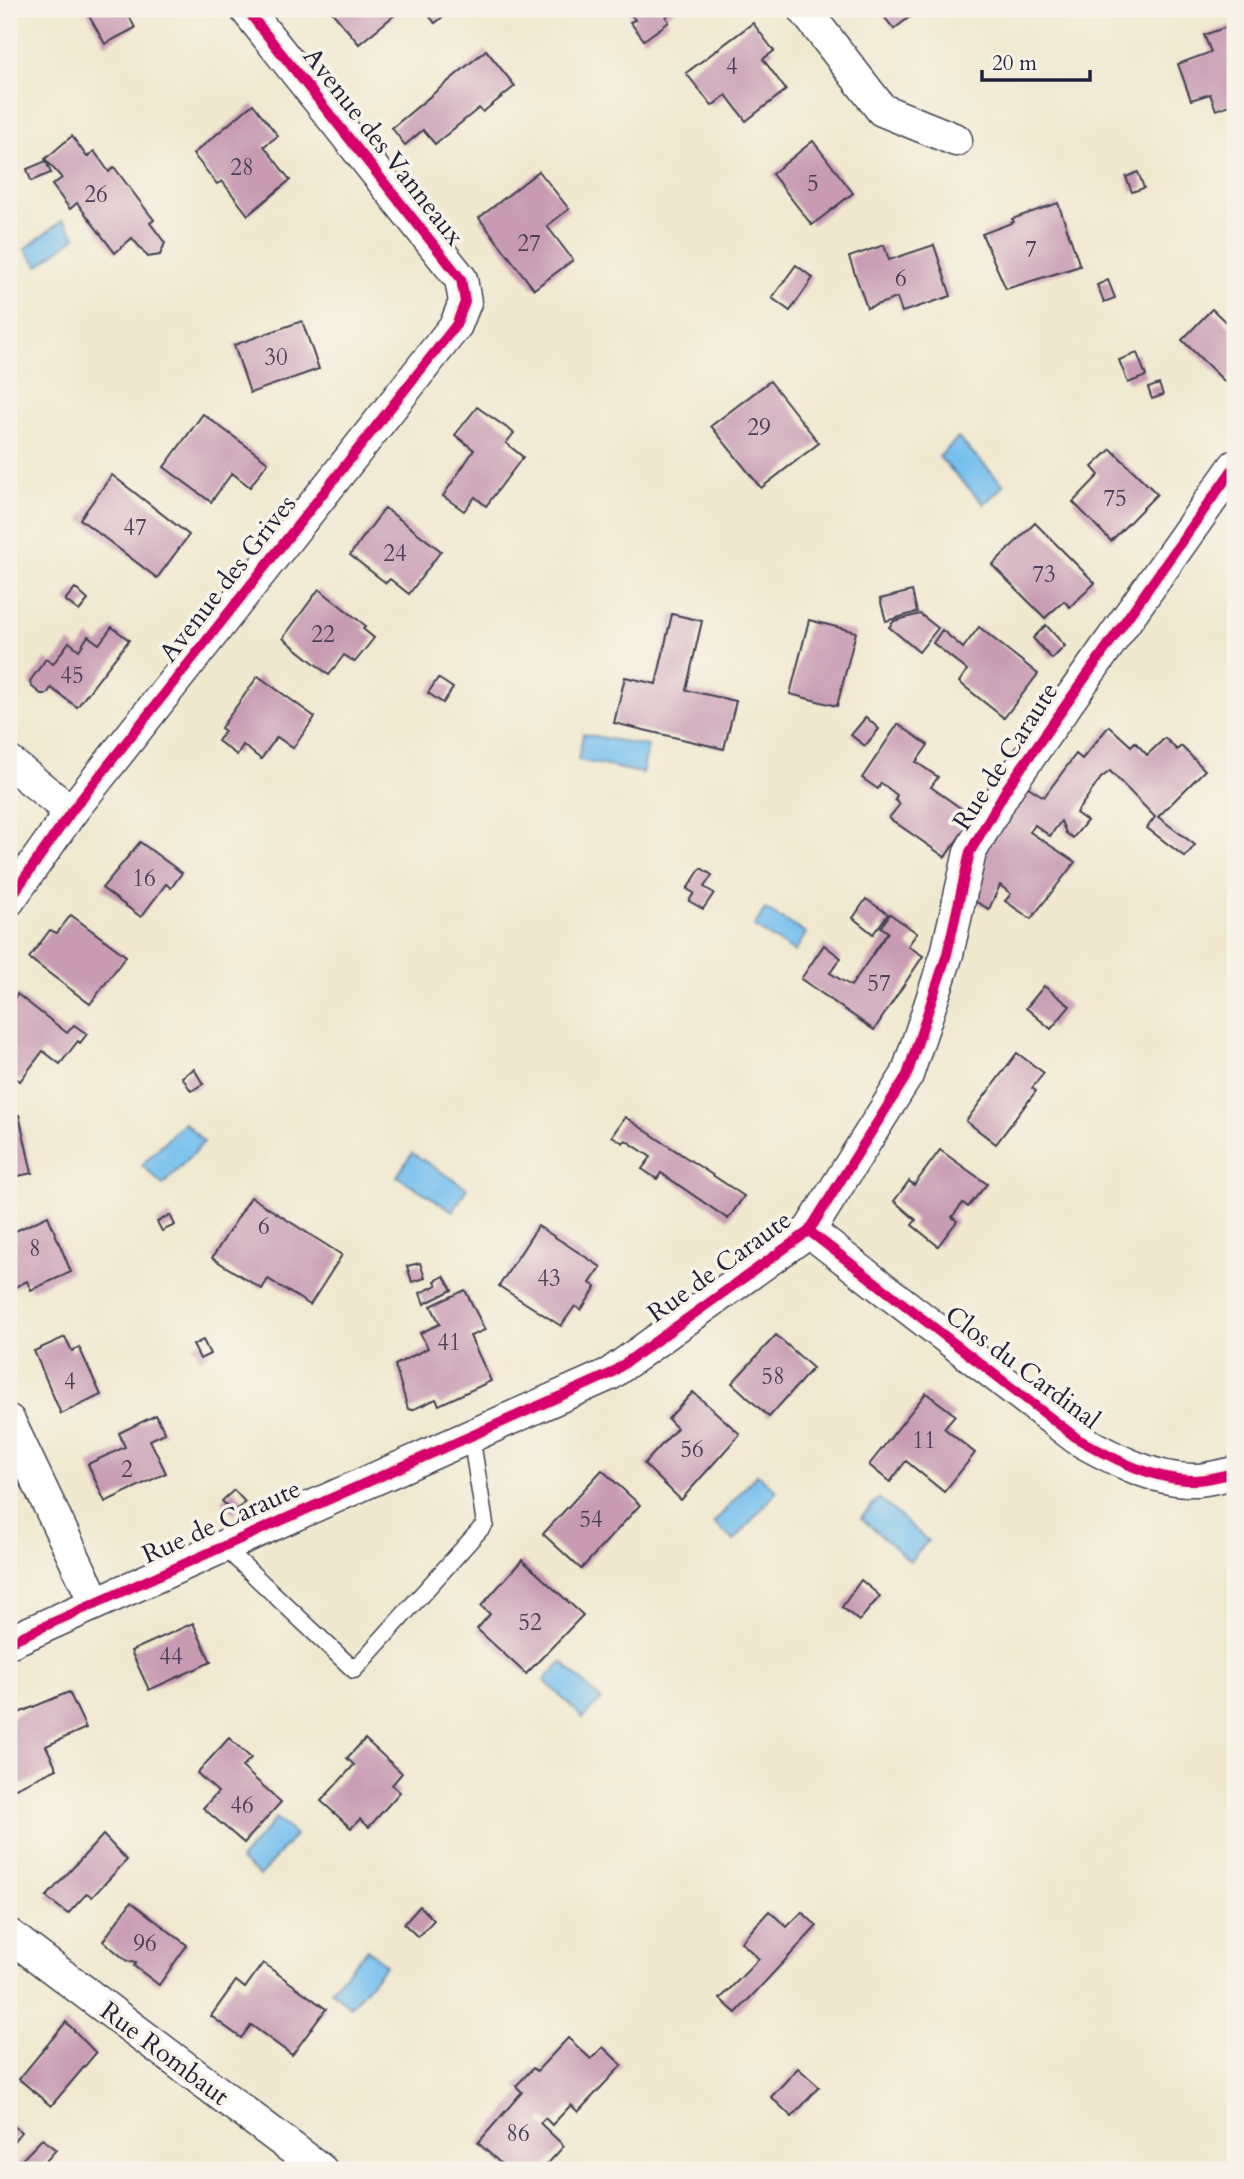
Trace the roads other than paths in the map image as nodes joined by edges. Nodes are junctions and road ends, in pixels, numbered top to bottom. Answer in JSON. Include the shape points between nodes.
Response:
{"nodes":[{"id":1,"x":246,"y":9,"type":"edge"},
{"id":2,"x":804,"y":9,"type":"edge"},
{"id":3,"x":956,"y":140,"type":"dead end"},
{"id":4,"x":461,"y":279,"type":"joint"},
{"id":5,"x":1235,"y":466,"type":"edge"},
{"id":6,"x":9,"y":762,"type":"edge"},
{"id":7,"x":71,"y":812,"type":"junction"},
{"id":8,"x":9,"y":900,"type":"edge"},
{"id":9,"x":809,"y":1231,"type":"junction"},
{"id":10,"x":9,"y":1421,"type":"edge"},
{"id":11,"x":471,"y":1435,"type":"junction"},
{"id":12,"x":1235,"y":1474,"type":"edge"},
{"id":13,"x":222,"y":1545,"type":"junction"},
{"id":14,"x":95,"y":1602,"type":"junction"},
{"id":15,"x":9,"y":1642,"type":"edge"},
{"id":16,"x":9,"y":1935,"type":"edge"},
{"id":17,"x":321,"y":2170,"type":"edge"}],
"edges":[{"from":1,"to":4,"type":"street","name":"Avenue des Vanneaux"},
{"from":2,"to":3,"type":"street","via":[[882,110]]},
{"from":4,"to":7,"type":"street","name":"Avenue des Grives","via":[[465,302],[456,325]]},
{"from":5,"to":9,"type":"street","name":"Rue de Caraute","via":[[1007,788],[970,852],[947,954],[907,1076]]},
{"from":6,"to":7,"type":"street"},
{"from":7,"to":8,"type":"street","name":"Avenue des Grives"},
{"from":9,"to":11,"type":"street","name":"Rue de Caraute","via":[[610,1374]]},
{"from":9,"to":12,"type":"street","name":"Clos du Cardinal","via":[[1078,1439],[1112,1459],[1195,1480]]},
{"from":10,"to":14,"type":"street"},
{"from":11,"to":13,"type":"street","name":"Rue de Caraute"},
{"from":11,"to":13,"type":"lane","via":[[485,1524],[354,1670]]},
{"from":13,"to":14,"type":"street","name":"Rue de Caraute"},
{"from":14,"to":15,"type":"street","name":"Rue de Caraute"},
{"from":16,"to":17,"type":"street","name":"Rue Rombaut"}]}
